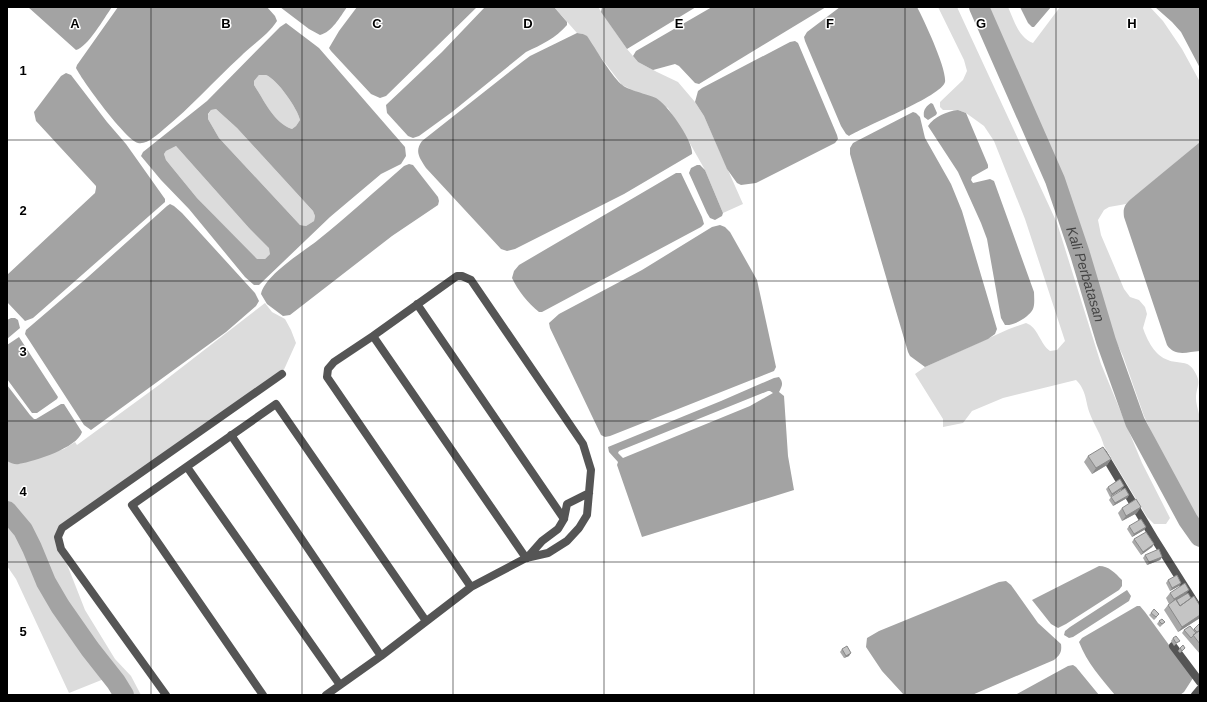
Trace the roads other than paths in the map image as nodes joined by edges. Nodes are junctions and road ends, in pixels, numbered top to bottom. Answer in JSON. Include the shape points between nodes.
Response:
{"nodes":[{"id":1,"x":417,"y":304,"type":"junction"},
{"id":2,"x":373,"y":336,"type":"junction"},
{"id":3,"x":282,"y":374,"type":"dead end"},
{"id":4,"x":232,"y":435,"type":"junction"},
{"id":5,"x":1100,"y":449,"type":"edge"},
{"id":6,"x":187,"y":467,"type":"junction"},
{"id":7,"x":589,"y":493,"type":"junction"},
{"id":8,"x":564,"y":518,"type":"junction"},
{"id":9,"x":526,"y":558,"type":"junction"},
{"id":10,"x":471,"y":587,"type":"junction"},
{"id":11,"x":1200,"y":611,"type":"edge"},
{"id":12,"x":426,"y":621,"type":"junction"},
{"id":13,"x":1172,"y":646,"type":"dead end"},
{"id":14,"x":382,"y":656,"type":"junction"},
{"id":15,"x":1200,"y":682,"type":"edge"},
{"id":16,"x":340,"y":685,"type":"junction"},
{"id":17,"x":166,"y":695,"type":"edge"},
{"id":18,"x":263,"y":695,"type":"edge"},
{"id":19,"x":326,"y":695,"type":"edge"}],
"edges":[{"from":1,"to":2,"type":"street"},
{"from":1,"to":7,"type":"street","via":[[456,276],[471,280],[583,444],[591,470]]},
{"from":1,"to":8,"type":"street"},
{"from":2,"to":9,"type":"street"},
{"from":2,"to":10,"type":"street","via":[[334,362],[326,376]]},
{"from":3,"to":17,"type":"street","via":[[62,528],[58,537],[61,548]]},
{"from":4,"to":6,"type":"street"},
{"from":4,"to":12,"type":"street","via":[[276,404]]},
{"from":4,"to":14,"type":"street"},
{"from":5,"to":11,"type":"street"},
{"from":6,"to":16,"type":"street"},
{"from":6,"to":18,"type":"street","via":[[132,505]]},
{"from":7,"to":8,"type":"street","via":[[567,504]]},
{"from":7,"to":9,"type":"street","via":[[587,515],[567,541],[548,553]]},
{"from":8,"to":9,"type":"street","via":[[558,529]]},
{"from":9,"to":10,"type":"street"},
{"from":10,"to":12,"type":"street"},
{"from":12,"to":14,"type":"street"},
{"from":13,"to":15,"type":"street"},
{"from":14,"to":16,"type":"street"},
{"from":16,"to":19,"type":"street"}]}
